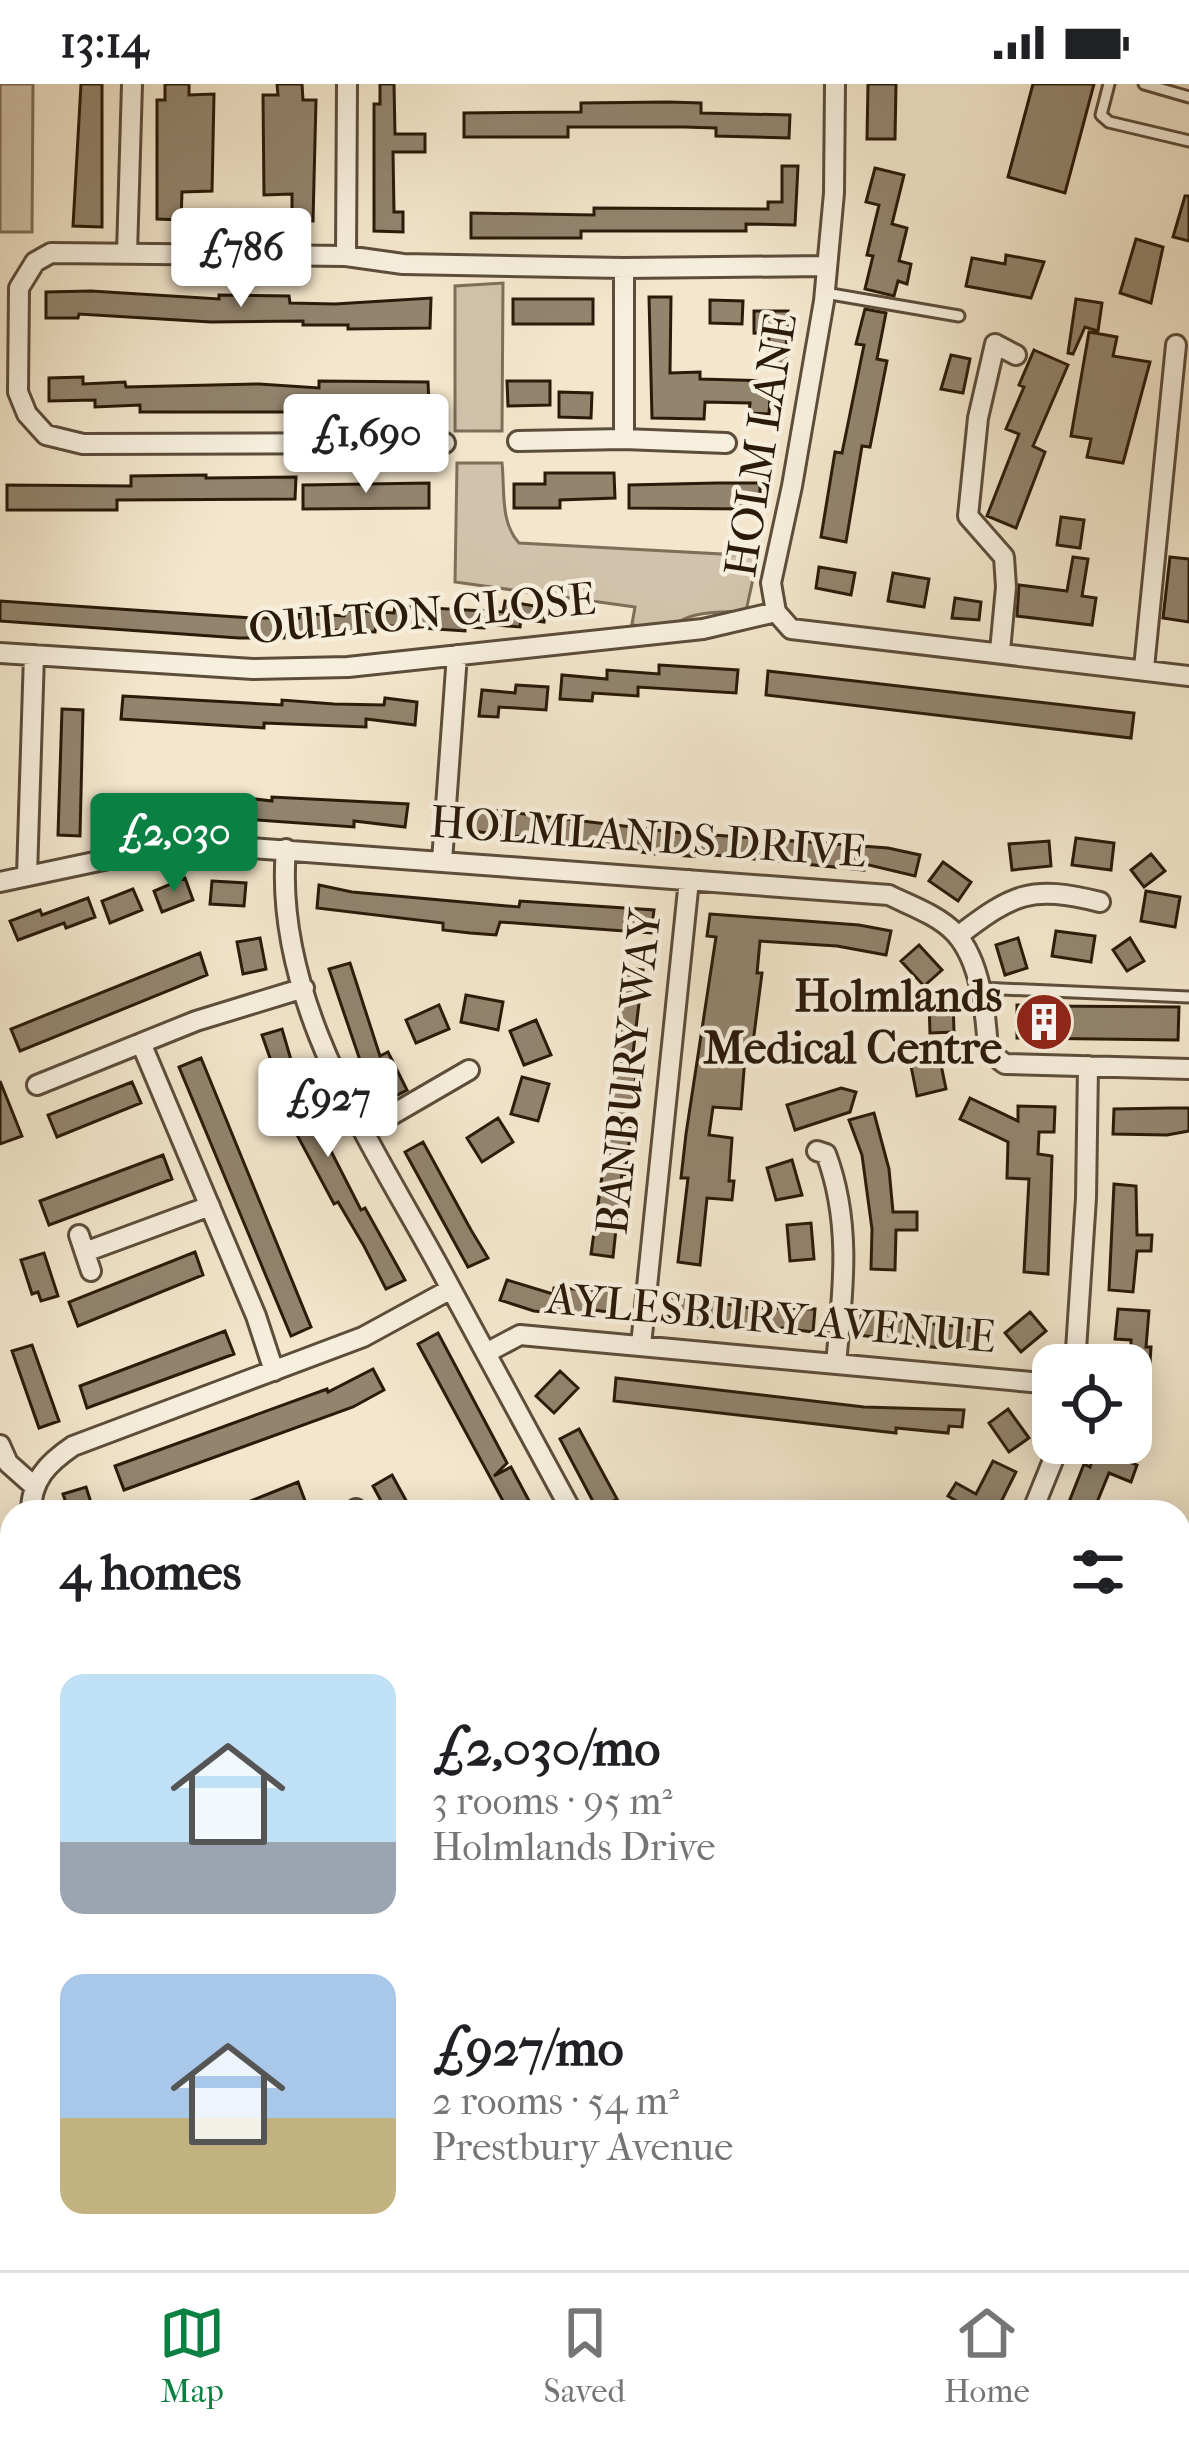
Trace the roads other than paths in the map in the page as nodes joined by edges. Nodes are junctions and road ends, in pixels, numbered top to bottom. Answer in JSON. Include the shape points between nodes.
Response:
{"nodes":[{"id":1,"x":132,"y":84,"type":"edge"},
{"id":2,"x":347,"y":84,"type":"edge"},
{"id":3,"x":835,"y":84,"type":"edge"},
{"id":4,"x":1109,"y":84,"type":"edge"},
{"id":5,"x":1144,"y":84,"type":"edge"},
{"id":6,"x":1189,"y":97,"type":"edge"},
{"id":7,"x":1189,"y":141,"type":"edge"},
{"id":8,"x":127,"y":253,"type":"junction"},
{"id":9,"x":346,"y":256,"type":"junction"},
{"id":10,"x":827,"y":266,"type":"junction"},
{"id":11,"x":624,"y":268,"type":"junction"},
{"id":12,"x":825,"y":293,"type":"junction"},
{"id":13,"x":959,"y":316,"type":"dead end"},
{"id":14,"x":1176,"y":345,"type":"dead end"},
{"id":15,"x":1016,"y":355,"type":"dead end"},
{"id":16,"x":624,"y":439,"type":"junction"},
{"id":17,"x":518,"y":441,"type":"dead end"},
{"id":18,"x":445,"y":442,"type":"dead end"},
{"id":19,"x":726,"y":443,"type":"dead end"},
{"id":20,"x":776,"y":612,"type":"junction"},
{"id":21,"x":1000,"y":651,"type":"junction"},
{"id":22,"x":0,"y":652,"type":"edge"},
{"id":23,"x":34,"y":655,"type":"junction"},
{"id":24,"x":457,"y":655,"type":"junction"},
{"id":25,"x":1144,"y":668,"type":"junction"},
{"id":26,"x":1189,"y":676,"type":"edge"},
{"id":27,"x":286,"y":849,"type":"junction"},
{"id":28,"x":442,"y":861,"type":"junction"},
{"id":29,"x":27,"y":874,"type":"junction"},
{"id":30,"x":688,"y":880,"type":"junction"},
{"id":31,"x":0,"y":882,"type":"edge"},
{"id":32,"x":1104,"y":901,"type":"dead end"},
{"id":33,"x":958,"y":936,"type":"junction"},
{"id":34,"x":304,"y":988,"type":"junction"},
{"id":35,"x":980,"y":988,"type":"junction"},
{"id":36,"x":1189,"y":997,"type":"edge"},
{"id":37,"x":141,"y":1043,"type":"junction"},
{"id":38,"x":1088,"y":1066,"type":"junction"},
{"id":39,"x":1189,"y":1069,"type":"edge"},
{"id":40,"x":470,"y":1070,"type":"dead end"},
{"id":41,"x":37,"y":1085,"type":"dead end"},
{"id":42,"x":364,"y":1131,"type":"junction"},
{"id":43,"x":824,"y":1150,"type":"dead end"},
{"id":44,"x":209,"y":1206,"type":"junction"},
{"id":45,"x":85,"y":1253,"type":"dead end"},
{"id":46,"x":451,"y":1288,"type":"junction"},
{"id":47,"x":1076,"y":1344,"type":"edge"},
{"id":48,"x":640,"y":1345,"type":"junction"},
{"id":49,"x":486,"y":1353,"type":"junction"},
{"id":50,"x":836,"y":1363,"type":"junction"},
{"id":51,"x":274,"y":1371,"type":"junction"},
{"id":52,"x":1032,"y":1382,"type":"edge"},
{"id":53,"x":0,"y":1445,"type":"edge"},
{"id":54,"x":1051,"y":1464,"type":"edge"},
{"id":55,"x":35,"y":1486,"type":"junction"},
{"id":56,"x":33,"y":1500,"type":"edge"},
{"id":57,"x":566,"y":1500,"type":"edge"},
{"id":58,"x":1037,"y":1500,"type":"edge"}],
"edges":[{"from":1,"to":8,"type":"street"},
{"from":2,"to":9,"type":"street"},
{"from":3,"to":10,"type":"street","name":"HOLM LANE"},
{"from":4,"to":7,"type":"lane","via":[[1101,116],[1109,122]]},
{"from":5,"to":6,"type":"lane"},
{"from":8,"to":9,"type":"street"},
{"from":8,"to":18,"type":"street","via":[[51,253],[19,288],[18,392],[46,435],[83,444]]},
{"from":9,"to":11,"type":"street","via":[[404,265]]},
{"from":10,"to":11,"type":"street"},
{"from":10,"to":12,"type":"street","name":"HOLM LANE"},
{"from":11,"to":16,"type":"street"},
{"from":12,"to":13,"type":"lane"},
{"from":12,"to":20,"type":"street","name":"HOLM LANE","via":[[771,583]]},
{"from":14,"to":25,"type":"street"},
{"from":15,"to":21,"type":"street","via":[[995,344],[968,516],[1004,557]]},
{"from":16,"to":17,"type":"street"},
{"from":16,"to":19,"type":"street"},
{"from":20,"to":21,"type":"street","name":"HOLM LANE","via":[[791,629]]},
{"from":20,"to":24,"type":"street","name":"OULTON CLOSE","via":[[703,629]]},
{"from":21,"to":25,"type":"street","name":"HOLM LANE"},
{"from":22,"to":23,"type":"street","name":"OULTON CLOSE"},
{"from":23,"to":24,"type":"street","name":"OULTON CLOSE","via":[[253,670]]},
{"from":23,"to":29,"type":"street"},
{"from":24,"to":28,"type":"street"},
{"from":25,"to":26,"type":"street","name":"HOLM LANE"},
{"from":27,"to":28,"type":"street","name":"HOLMLANDS DRIVE"},
{"from":27,"to":29,"type":"street","name":"HOLMLANDS DRIVE","via":[[184,843]]},
{"from":27,"to":34,"type":"street","via":[[283,876]]},
{"from":28,"to":30,"type":"street","name":"HOLMLANDS DRIVE"},
{"from":29,"to":31,"type":"street","name":"HOLMLANDS DRIVE"},
{"from":30,"to":33,"type":"street","name":"HOLMLANDS DRIVE","via":[[889,895]]},
{"from":30,"to":48,"type":"street","name":"BANBURY WAY"},
{"from":32,"to":33,"type":"street","via":[[1043,891],[1010,900]]},
{"from":33,"to":35,"type":"street"},
{"from":34,"to":37,"type":"street"},
{"from":34,"to":42,"type":"street"},
{"from":35,"to":36,"type":"lane"},
{"from":35,"to":38,"type":"street","via":[[988,1051],[1005,1064]]},
{"from":37,"to":41,"type":"street"},
{"from":37,"to":44,"type":"street"},
{"from":38,"to":39,"type":"street"},
{"from":38,"to":47,"type":"street"},
{"from":40,"to":42,"type":"street"},
{"from":42,"to":46,"type":"street"},
{"from":43,"to":50,"type":"street","via":[[846,1244]]},
{"from":44,"to":45,"type":"street"},
{"from":44,"to":51,"type":"street"},
{"from":46,"to":49,"type":"street"},
{"from":46,"to":51,"type":"street","via":[[364,1337]]},
{"from":48,"to":49,"type":"street","name":"AYLESBURY AVENUE","via":[[520,1335]]},
{"from":48,"to":50,"type":"street","name":"AYLESBURY AVENUE"},
{"from":49,"to":57,"type":"street"},
{"from":50,"to":52,"type":"street","name":"AYLESBURY AVENUE"},
{"from":51,"to":55,"type":"street","via":[[94,1435],[46,1464]]},
{"from":53,"to":55,"type":"street"},
{"from":54,"to":58,"type":"street"},
{"from":55,"to":56,"type":"street"}]}
